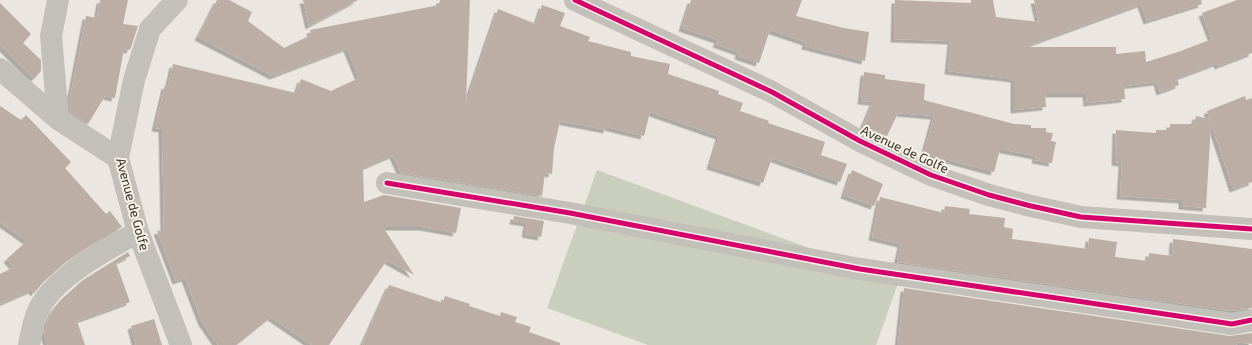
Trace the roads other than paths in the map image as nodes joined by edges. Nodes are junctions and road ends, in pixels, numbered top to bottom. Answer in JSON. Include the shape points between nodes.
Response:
{"nodes":[{"id":1,"x":58,"y":0,"type":"edge"},
{"id":2,"x":176,"y":0,"type":"edge"},
{"id":3,"x":575,"y":0,"type":"edge"},
{"id":4,"x":1,"y":69,"type":"edge"},
{"id":5,"x":58,"y":119,"type":"junction"},
{"id":6,"x":118,"y":158,"type":"junction"},
{"id":7,"x":387,"y":183,"type":"dead end"},
{"id":8,"x":1252,"y":229,"type":"edge"},
{"id":9,"x":138,"y":232,"type":"junction"},
{"id":10,"x":1252,"y":320,"type":"edge"},
{"id":11,"x":29,"y":345,"type":"edge"},
{"id":12,"x":181,"y":345,"type":"edge"}],
"edges":[{"from":1,"to":5,"type":"street","via":[[52,36]]},
{"from":2,"to":6,"type":"street","name":"Avenue de Golfe","via":[[150,29],[134,80]]},
{"from":3,"to":8,"type":"street","name":"Avenue de Golfe","via":[[772,92],[860,141],[931,175],[989,195],[1080,217]]},
{"from":4,"to":5,"type":"street"},
{"from":5,"to":6,"type":"street"},
{"from":6,"to":9,"type":"street","name":"Avenue de Golfe"},
{"from":7,"to":10,"type":"street","via":[[570,213],[860,269],[1232,324]]},
{"from":9,"to":11,"type":"street","via":[[100,253],[61,282],[44,300],[33,324]]},
{"from":9,"to":12,"type":"street","name":"Avenue de Golfe"}]}
